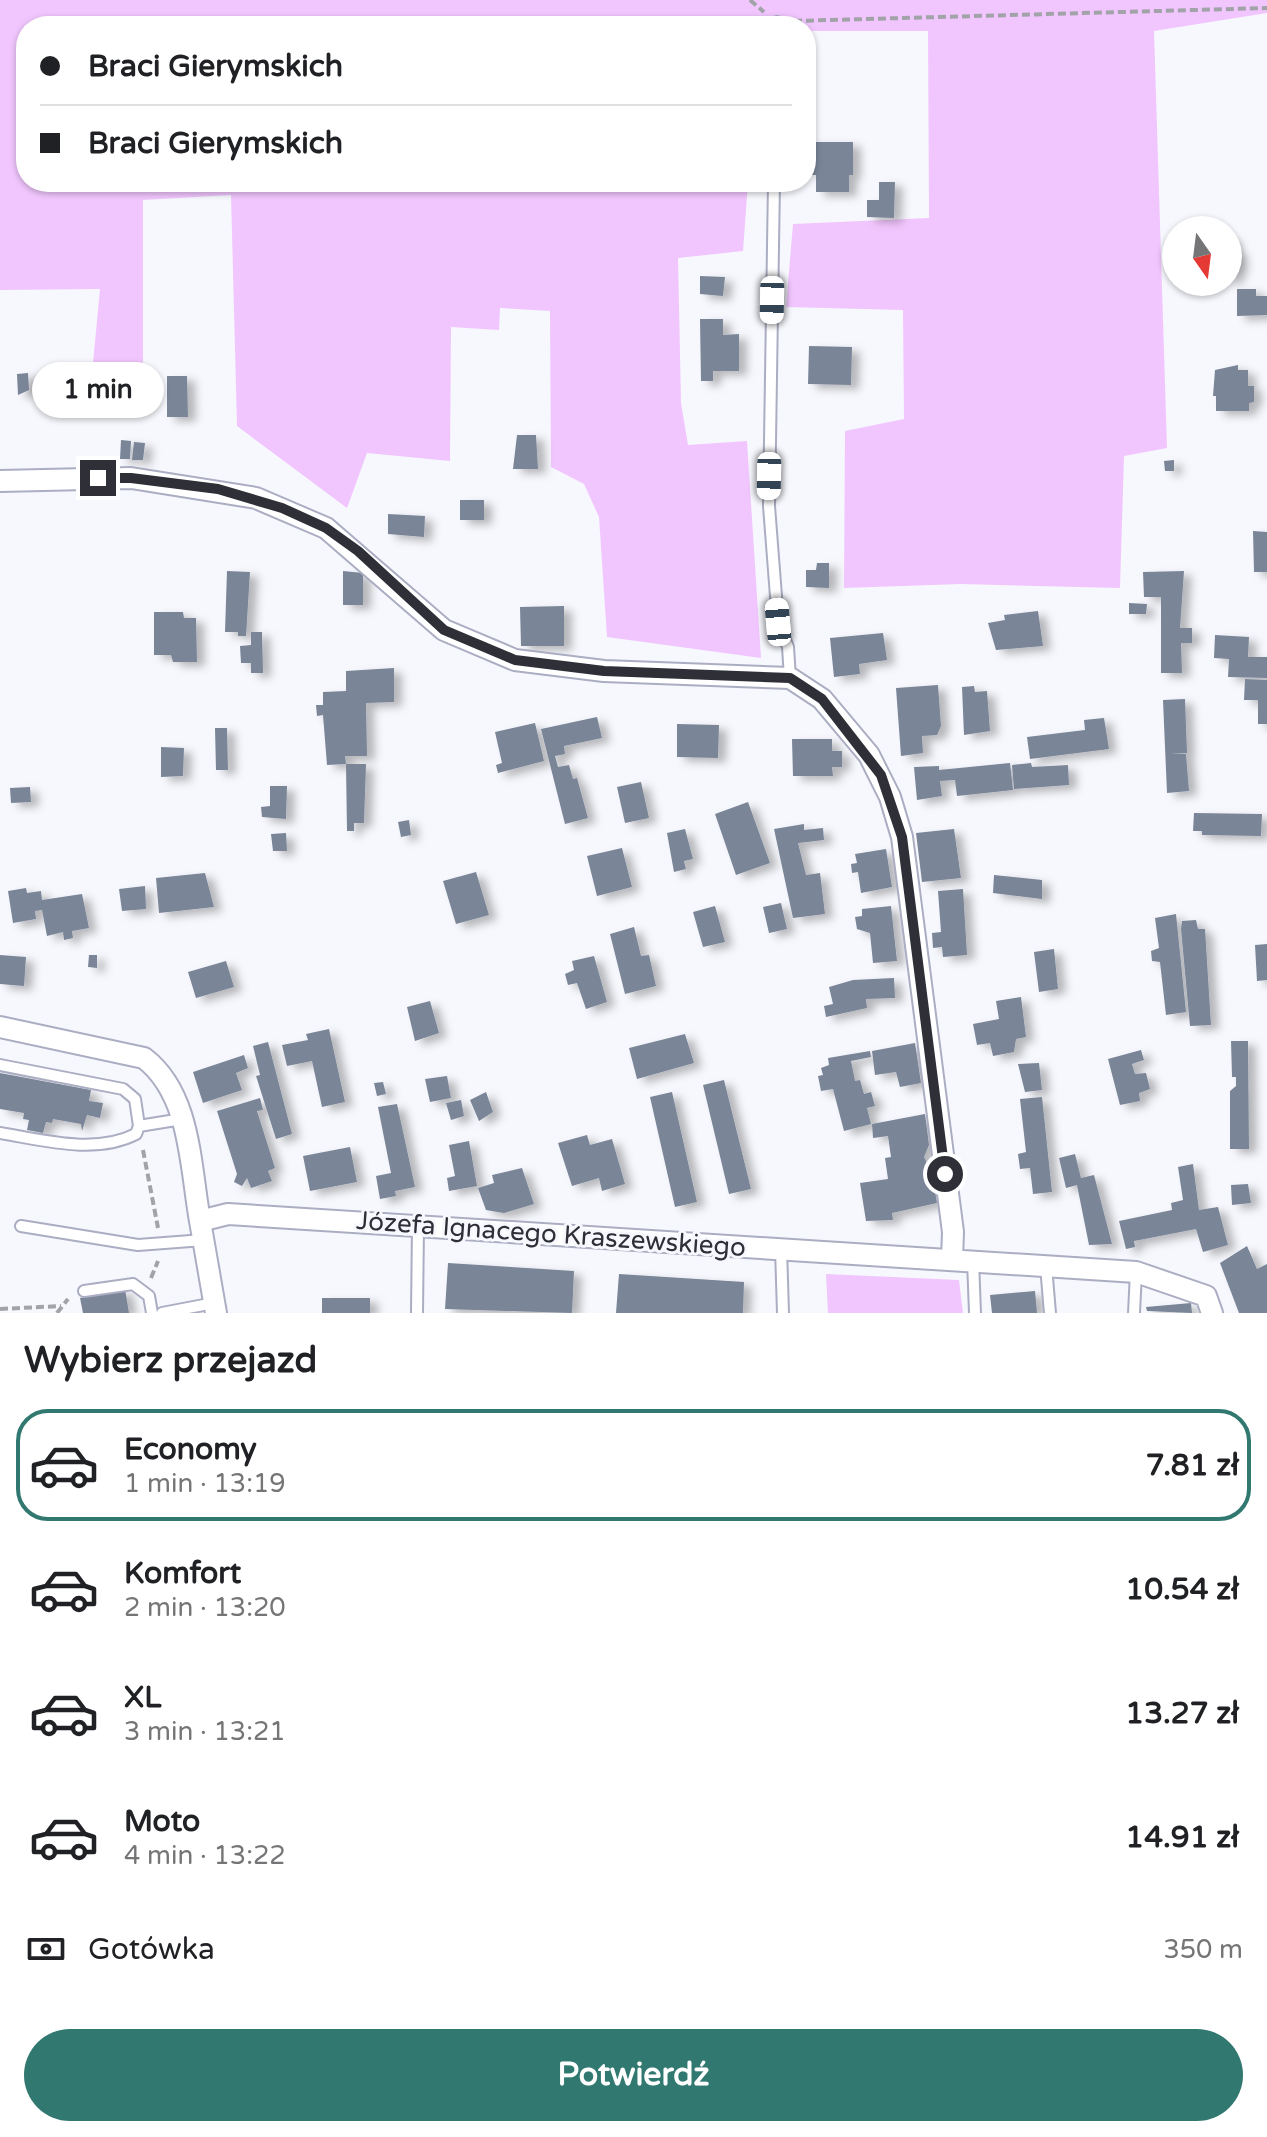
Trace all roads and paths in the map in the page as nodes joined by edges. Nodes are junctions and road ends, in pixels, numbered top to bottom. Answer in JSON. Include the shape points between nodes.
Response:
{"nodes":[{"id":1,"x":1267,"y":8,"type":"edge"},
{"id":2,"x":816,"y":23,"type":"edge"},
{"id":3,"x":774,"y":192,"type":"edge"},
{"id":4,"x":0,"y":481,"type":"edge"},
{"id":5,"x":790,"y":678,"type":"junction"},
{"id":6,"x":0,"y":1027,"type":"edge"},
{"id":7,"x":0,"y":1065,"type":"edge"},
{"id":8,"x":182,"y":1119,"type":"junction"},
{"id":9,"x":137,"y":1130,"type":"junction"},
{"id":10,"x":0,"y":1133,"type":"edge"},
{"id":11,"x":418,"y":1225,"type":"junction"},
{"id":12,"x":21,"y":1226,"type":"dead end"},
{"id":13,"x":202,"y":1230,"type":"junction"},
{"id":14,"x":158,"y":1244,"type":"junction"},
{"id":15,"x":781,"y":1248,"type":"junction"},
{"id":16,"x":952,"y":1259,"type":"junction"},
{"id":17,"x":973,"y":1260,"type":"junction"},
{"id":18,"x":1046,"y":1266,"type":"junction"},
{"id":19,"x":1136,"y":1272,"type":"junction"},
{"id":20,"x":150,"y":1280,"type":"dead end"},
{"id":21,"x":84,"y":1291,"type":"dead end"},
{"id":22,"x":61,"y":1306,"type":"dead end"},
{"id":23,"x":215,"y":1308,"type":"edge"},
{"id":24,"x":0,"y":1309,"type":"edge"},
{"id":25,"x":152,"y":1313,"type":"edge"},
{"id":26,"x":162,"y":1313,"type":"edge"},
{"id":27,"x":417,"y":1313,"type":"edge"},
{"id":28,"x":783,"y":1313,"type":"edge"},
{"id":29,"x":975,"y":1313,"type":"edge"},
{"id":30,"x":1050,"y":1313,"type":"edge"},
{"id":31,"x":1134,"y":1313,"type":"edge"},
{"id":32,"x":1212,"y":1313,"type":"edge"}],
"edges":[{"from":1,"to":2,"type":"path"},
{"from":3,"to":5,"type":"lane","via":[[769,506],[778,622],[788,647]]},
{"from":4,"to":5,"type":"street","via":[[131,478],[256,498],[326,528],[444,630],[515,660],[604,671]]},
{"from":5,"to":16,"type":"street","via":[[822,699],[869,755],[902,837],[953,1232]]},
{"from":6,"to":8,"type":"street","via":[[144,1058],[175,1092]]},
{"from":7,"to":9,"type":"lane","via":[[123,1089],[135,1099]]},
{"from":8,"to":9,"type":"lane"},
{"from":8,"to":13,"type":"street"},
{"from":9,"to":10,"type":"lane","via":[[121,1142],[76,1145]]},
{"from":9,"to":14,"type":"path","via":[[157,1213]]},
{"from":11,"to":13,"type":"street","name":"Józefa Ignacego Kraszewskiego","via":[[228,1214]]},
{"from":11,"to":15,"type":"street","name":"Józefa Ignacego Kraszewskiego"},
{"from":11,"to":27,"type":"lane"},
{"from":12,"to":14,"type":"lane"},
{"from":13,"to":14,"type":"lane"},
{"from":13,"to":23,"type":"street"},
{"from":14,"to":20,"type":"path","via":[[157,1268]]},
{"from":15,"to":16,"type":"street","name":"Józefa Ignacego Kraszewskiego"},
{"from":15,"to":28,"type":"lane"},
{"from":16,"to":17,"type":"street","name":"Józefa Ignacego Kraszewskiego"},
{"from":17,"to":18,"type":"street","name":"Józefa Ignacego Kraszewskiego"},
{"from":17,"to":29,"type":"lane"},
{"from":18,"to":19,"type":"street","name":"Józefa Ignacego Kraszewskiego"},
{"from":18,"to":30,"type":"lane"},
{"from":19,"to":31,"type":"lane"},
{"from":19,"to":32,"type":"street","name":"Józefa Ignacego Kraszewskiego","via":[[1206,1296]]},
{"from":21,"to":25,"type":"lane","via":[[133,1284],[149,1296]]},
{"from":22,"to":24,"type":"path"},
{"from":23,"to":26,"type":"lane"}]}
